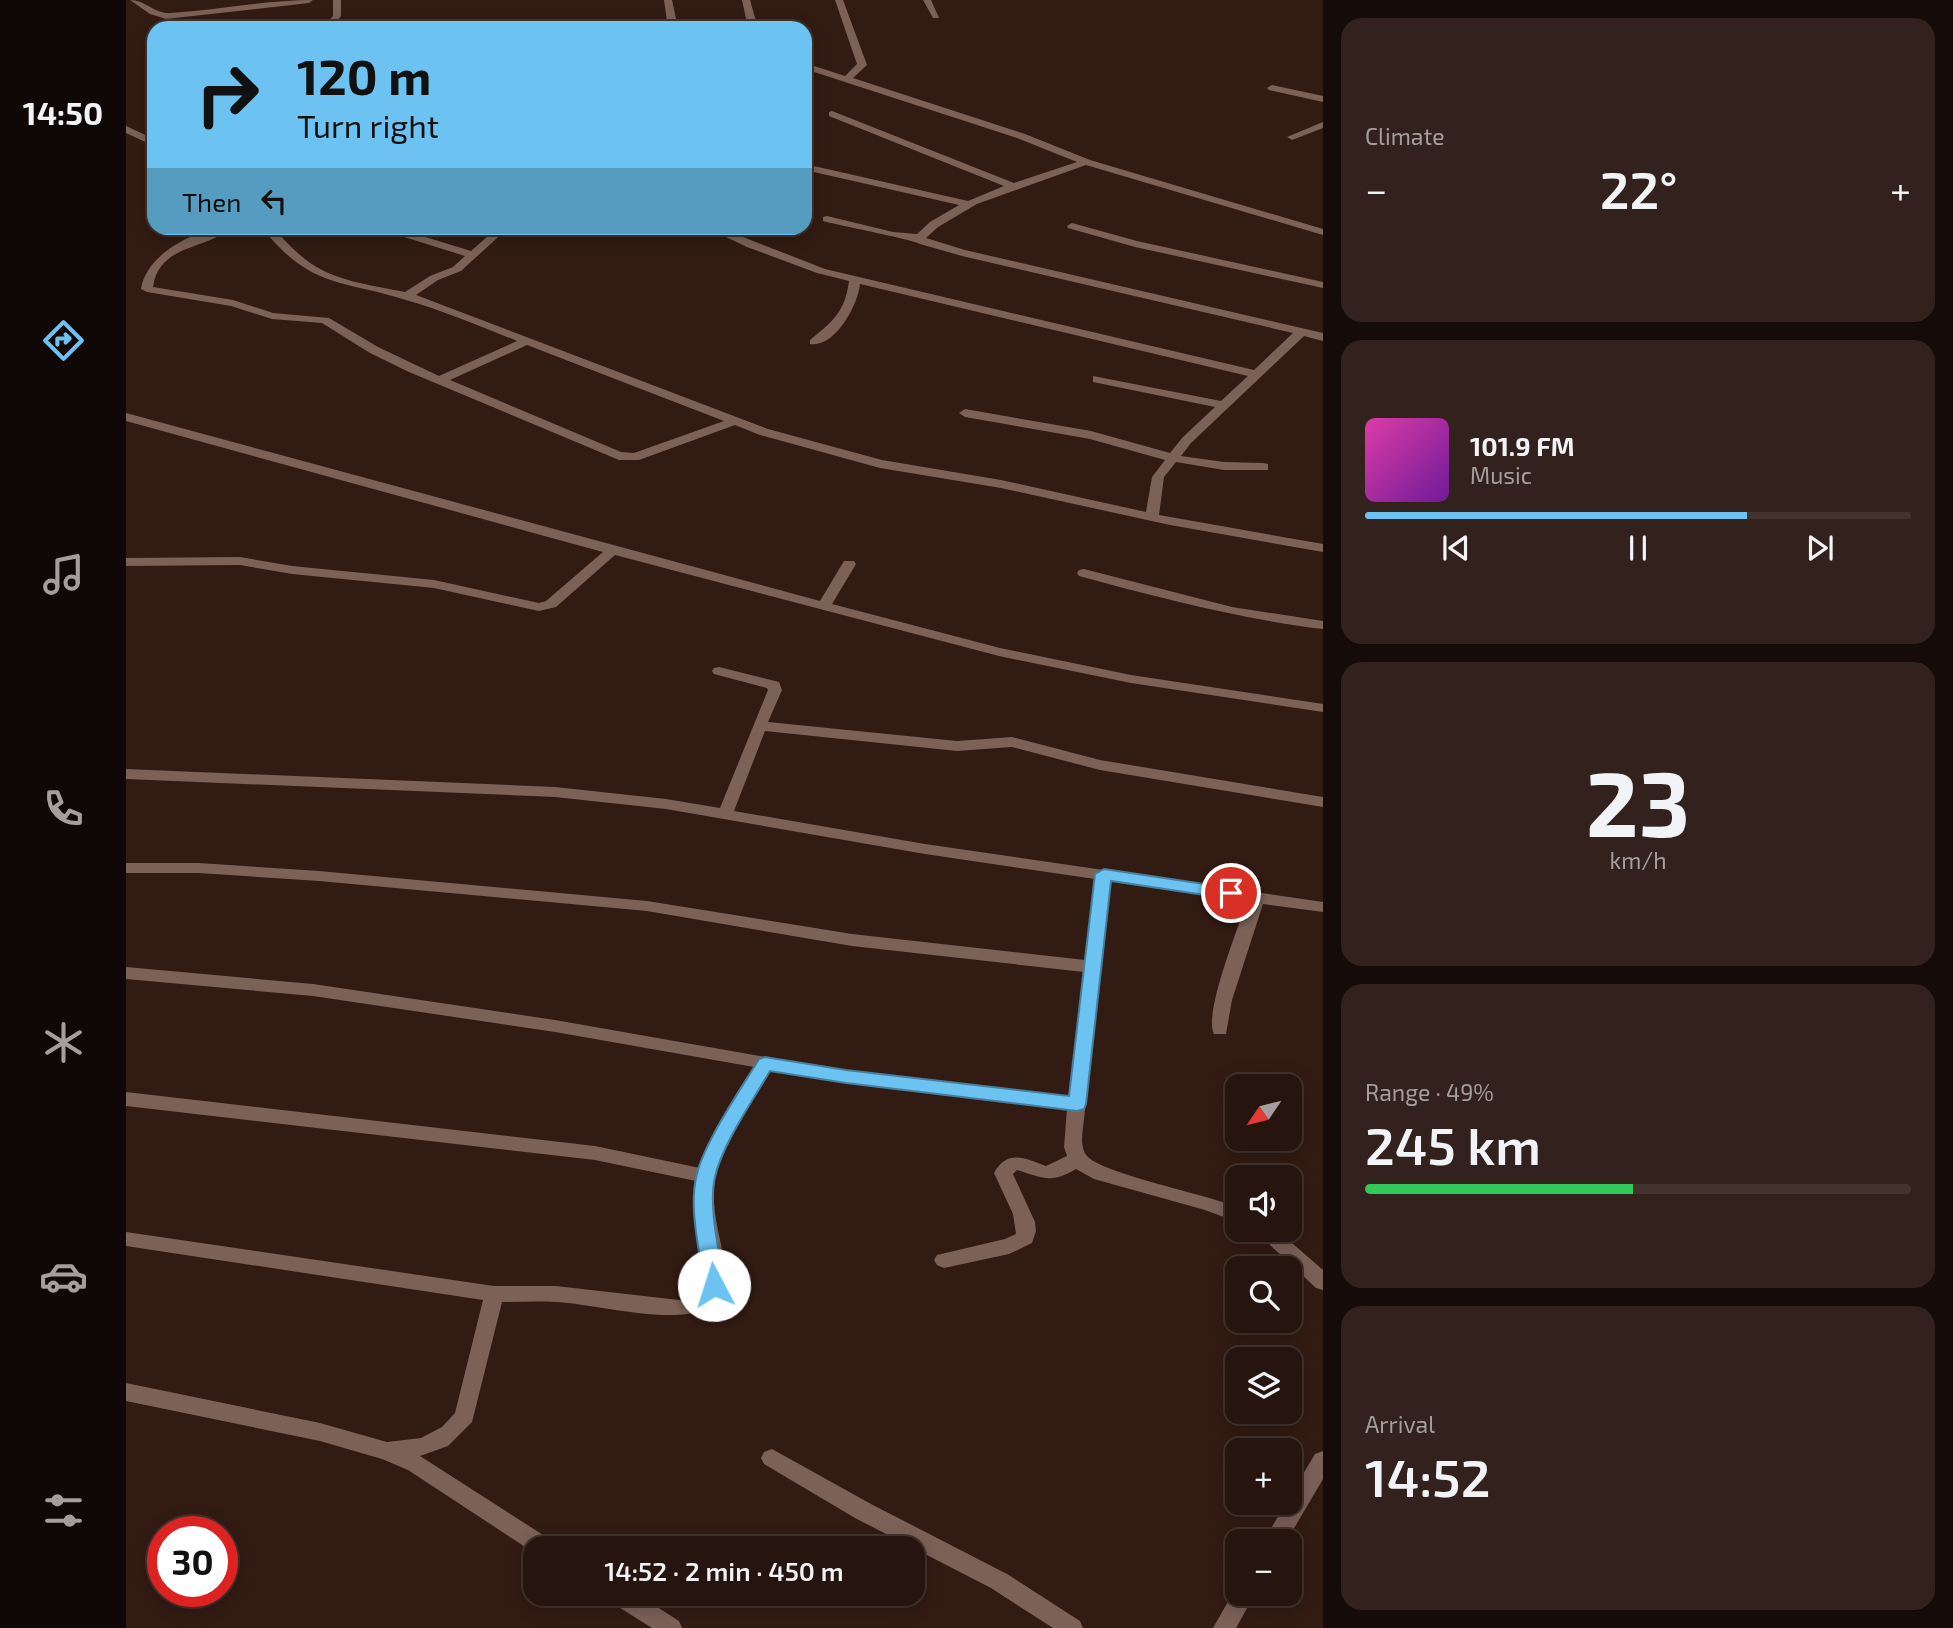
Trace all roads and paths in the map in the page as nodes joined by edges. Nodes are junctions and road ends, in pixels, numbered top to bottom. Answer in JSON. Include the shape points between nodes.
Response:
{"nodes":[{"id":1,"x":134,"y":0,"type":"edge"},
{"id":2,"x":309,"y":0,"type":"edge"},
{"id":3,"x":337,"y":0,"type":"edge"},
{"id":4,"x":668,"y":0,"type":"edge"},
{"id":5,"x":746,"y":0,"type":"edge"},
{"id":6,"x":839,"y":0,"type":"edge"},
{"id":7,"x":928,"y":0,"type":"edge"},
{"id":8,"x":248,"y":4,"type":"edge"},
{"id":9,"x":936,"y":16,"type":"dead end"},
{"id":10,"x":333,"y":21,"type":"edge"},
{"id":11,"x":672,"y":21,"type":"edge"},
{"id":12,"x":750,"y":21,"type":"edge"},
{"id":13,"x":812,"y":68,"type":"edge"},
{"id":14,"x":846,"y":80,"type":"junction"},
{"id":15,"x":1272,"y":88,"type":"dead end"},
{"id":16,"x":1323,"y":99,"type":"edge"},
{"id":17,"x":832,"y":114,"type":"dead end"},
{"id":18,"x":1323,"y":125,"type":"edge"},
{"id":19,"x":126,"y":129,"type":"edge"},
{"id":20,"x":1292,"y":137,"type":"dead end"},
{"id":21,"x":147,"y":139,"type":"edge"},
{"id":22,"x":1086,"y":162,"type":"junction"},
{"id":23,"x":812,"y":169,"type":"edge"},
{"id":24,"x":1015,"y":187,"type":"junction"},
{"id":25,"x":968,"y":204,"type":"junction"},
{"id":26,"x":827,"y":219,"type":"dead end"},
{"id":27,"x":1072,"y":226,"type":"dead end"},
{"id":28,"x":1323,"y":232,"type":"edge"},
{"id":29,"x":208,"y":235,"type":"edge"},
{"id":30,"x":274,"y":235,"type":"edge"},
{"id":31,"x":408,"y":235,"type":"edge"},
{"id":32,"x":496,"y":235,"type":"edge"},
{"id":33,"x":729,"y":235,"type":"edge"},
{"id":34,"x":920,"y":238,"type":"junction"},
{"id":35,"x":473,"y":256,"type":"junction"},
{"id":36,"x":855,"y":279,"type":"junction"},
{"id":37,"x":1323,"y":285,"type":"edge"},
{"id":38,"x":407,"y":296,"type":"junction"},
{"id":39,"x":1301,"y":332,"type":"junction"},
{"id":40,"x":1323,"y":337,"type":"edge"},
{"id":41,"x":526,"y":341,"type":"junction"},
{"id":42,"x":814,"y":342,"type":"dead end"},
{"id":43,"x":1256,"y":374,"type":"junction"},
{"id":44,"x":1097,"y":379,"type":"dead end"},
{"id":45,"x":440,"y":380,"type":"junction"},
{"id":46,"x":1223,"y":405,"type":"junction"},
{"id":47,"x":965,"y":413,"type":"dead end"},
{"id":48,"x":126,"y":417,"type":"edge"},
{"id":49,"x":732,"y":422,"type":"junction"},
{"id":50,"x":1173,"y":458,"type":"junction"},
{"id":51,"x":1263,"y":467,"type":"dead end"},
{"id":52,"x":1152,"y":517,"type":"junction"},
{"id":53,"x":1323,"y":548,"type":"edge"},
{"id":54,"x":614,"y":549,"type":"junction"},
{"id":55,"x":126,"y":562,"type":"edge"},
{"id":56,"x":849,"y":564,"type":"dead end"},
{"id":57,"x":1084,"y":573,"type":"dead end"},
{"id":58,"x":824,"y":606,"type":"junction"},
{"id":59,"x":1323,"y":625,"type":"edge"},
{"id":60,"x":719,"y":671,"type":"dead end"},
{"id":61,"x":1323,"y":708,"type":"edge"},
{"id":62,"x":759,"y":726,"type":"junction"},
{"id":63,"x":126,"y":774,"type":"edge"},
{"id":64,"x":1323,"y":802,"type":"edge"},
{"id":65,"x":726,"y":812,"type":"junction"},
{"id":66,"x":126,"y":868,"type":"edge"},
{"id":67,"x":1104,"y":874,"type":"junction"},
{"id":68,"x":1257,"y":897,"type":"junction"},
{"id":69,"x":1323,"y":907,"type":"edge"},
{"id":70,"x":1093,"y":967,"type":"junction"},
{"id":71,"x":126,"y":973,"type":"edge"},
{"id":72,"x":1220,"y":1030,"type":"dead end"},
{"id":73,"x":765,"y":1064,"type":"junction"},
{"id":74,"x":126,"y":1099,"type":"edge"},
{"id":75,"x":1077,"y":1104,"type":"junction"},
{"id":76,"x":1077,"y":1159,"type":"junction"},
{"id":77,"x":705,"y":1176,"type":"junction"},
{"id":78,"x":1225,"y":1210,"type":"edge"},
{"id":79,"x":126,"y":1239,"type":"edge"},
{"id":80,"x":1278,"y":1242,"type":"edge"},
{"id":81,"x":944,"y":1260,"type":"dead end"},
{"id":82,"x":1323,"y":1282,"type":"edge"},
{"id":83,"x":494,"y":1294,"type":"junction"},
{"id":84,"x":126,"y":1392,"type":"edge"},
{"id":85,"x":387,"y":1451,"type":"junction"},
{"id":86,"x":772,"y":1458,"type":"dead end"},
{"id":87,"x":1323,"y":1460,"type":"edge"},
{"id":88,"x":1282,"y":1529,"type":"edge"},
{"id":89,"x":526,"y":1536,"type":"edge"},
{"id":90,"x":636,"y":1606,"type":"edge"},
{"id":91,"x":1237,"y":1606,"type":"edge"},
{"id":92,"x":671,"y":1628,"type":"edge"},
{"id":93,"x":1072,"y":1628,"type":"edge"},
{"id":94,"x":1224,"y":1628,"type":"edge"}],
"edges":[{"from":1,"to":8,"type":"street","via":[[166,16]]},
{"from":2,"to":8,"type":"street"},
{"from":3,"to":10,"type":"street"},
{"from":4,"to":11,"type":"street"},
{"from":5,"to":12,"type":"street"},
{"from":6,"to":14,"type":"street","via":[[862,65]]},
{"from":7,"to":9,"type":"street"},
{"from":13,"to":14,"type":"street"},
{"from":14,"to":22,"type":"street","via":[[1021,136]]},
{"from":15,"to":16,"type":"street"},
{"from":17,"to":24,"type":"street"},
{"from":18,"to":20,"type":"street"},
{"from":19,"to":21,"type":"street"},
{"from":22,"to":24,"type":"street"},
{"from":22,"to":28,"type":"street"},
{"from":23,"to":25,"type":"street"},
{"from":24,"to":25,"type":"street"},
{"from":25,"to":34,"type":"street"},
{"from":26,"to":34,"type":"street"},
{"from":27,"to":37,"type":"street"},
{"from":29,"to":45,"type":"street","via":[[168,254],[150,273],[148,289],[233,303],[272,316],[318,318]]},
{"from":30,"to":38,"type":"street","via":[[318,273]]},
{"from":31,"to":35,"type":"street"},
{"from":32,"to":35,"type":"street"},
{"from":33,"to":36,"type":"street"},
{"from":34,"to":39,"type":"street","via":[[962,253]]},
{"from":35,"to":38,"type":"street"},
{"from":36,"to":42,"type":"street","via":[[841,321]]},
{"from":36,"to":43,"type":"street"},
{"from":38,"to":41,"type":"street"},
{"from":39,"to":40,"type":"street"},
{"from":39,"to":43,"type":"street"},
{"from":41,"to":45,"type":"street"},
{"from":41,"to":49,"type":"street"},
{"from":43,"to":46,"type":"street"},
{"from":44,"to":46,"type":"street"},
{"from":45,"to":49,"type":"street","via":[[626,457]]},
{"from":46,"to":50,"type":"street"},
{"from":47,"to":50,"type":"street","via":[[1091,435]]},
{"from":48,"to":54,"type":"street"},
{"from":49,"to":52,"type":"street","via":[[861,460]]},
{"from":50,"to":51,"type":"street"},
{"from":50,"to":52,"type":"street","via":[[1158,477]]},
{"from":52,"to":53,"type":"street"},
{"from":54,"to":55,"type":"street","via":[[551,604],[539,607],[434,584],[240,561]]},
{"from":54,"to":58,"type":"street"},
{"from":56,"to":58,"type":"street"},
{"from":57,"to":59,"type":"street","via":[[1239,614]]},
{"from":58,"to":61,"type":"street","via":[[1056,665]]},
{"from":60,"to":62,"type":"street","via":[[774,685]]},
{"from":62,"to":64,"type":"street","via":[[957,746],[1012,742],[1100,765]]},
{"from":62,"to":65,"type":"street"},
{"from":63,"to":65,"type":"street","via":[[555,792]]},
{"from":65,"to":67,"type":"street","via":[[925,849]]},
{"from":66,"to":70,"type":"street","via":[[306,875],[647,906],[852,940]]},
{"from":67,"to":68,"type":"street"},
{"from":67,"to":70,"type":"street"},
{"from":68,"to":69,"type":"street"},
{"from":68,"to":72,"type":"street","via":[[1223,1000]]},
{"from":70,"to":75,"type":"street"},
{"from":71,"to":73,"type":"street","via":[[430,1006]]},
{"from":73,"to":75,"type":"street"},
{"from":73,"to":77,"type":"street"},
{"from":74,"to":77,"type":"street","via":[[596,1153]]},
{"from":75,"to":76,"type":"street","via":[[1073,1147]]},
{"from":76,"to":78,"type":"street","via":[[1101,1174]]},
{"from":76,"to":81,"type":"street","via":[[1046,1173],[1027,1164],[1007,1167],[1003,1173],[1025,1223],[1025,1238],[1009,1246]]},
{"from":77,"to":83,"type":"street","via":[[714,1285],[694,1306],[662,1307],[556,1294]]},
{"from":79,"to":83,"type":"street"},
{"from":80,"to":82,"type":"street"},
{"from":83,"to":85,"type":"street","via":[[460,1424],[428,1445]]},
{"from":84,"to":85,"type":"street","via":[[320,1432]]},
{"from":85,"to":89,"type":"street","via":[[416,1464]]},
{"from":86,"to":93,"type":"street","via":[[999,1581]]},
{"from":87,"to":88,"type":"street"},
{"from":90,"to":92,"type":"street"},
{"from":91,"to":94,"type":"street"}]}
